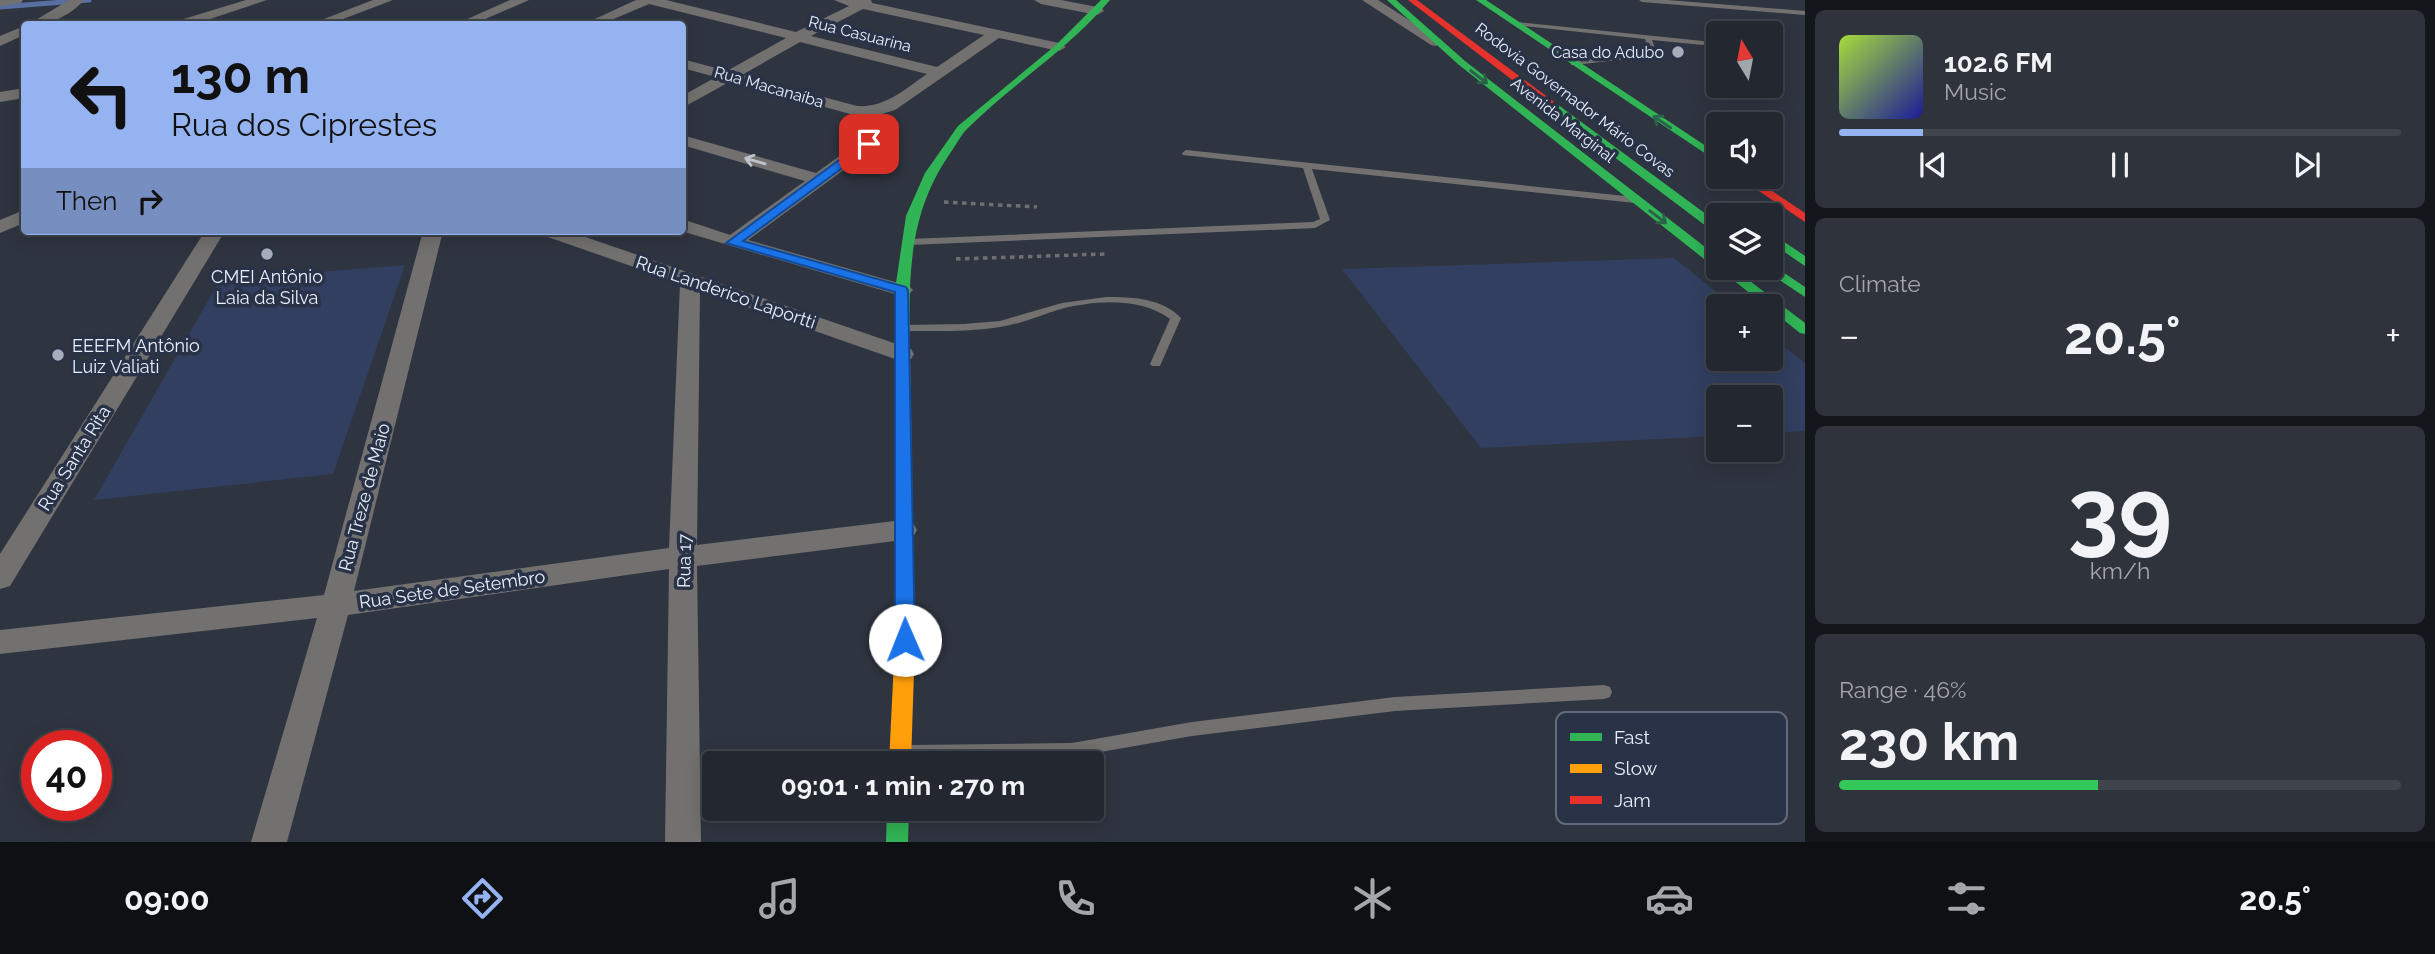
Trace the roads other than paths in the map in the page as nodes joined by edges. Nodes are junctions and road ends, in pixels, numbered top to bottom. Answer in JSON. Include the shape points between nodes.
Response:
{"nodes":[{"id":1,"x":16,"y":0,"type":"edge"},
{"id":2,"x":260,"y":0,"type":"edge"},
{"id":3,"x":386,"y":0,"type":"edge"},
{"id":4,"x":522,"y":0,"type":"edge"},
{"id":5,"x":649,"y":0,"type":"edge"},
{"id":6,"x":841,"y":0,"type":"edge"},
{"id":7,"x":1041,"y":0,"type":"edge"},
{"id":8,"x":1369,"y":0,"type":"edge"},
{"id":9,"x":1391,"y":0,"type":"edge"},
{"id":10,"x":1412,"y":0,"type":"edge"},
{"id":11,"x":1480,"y":0,"type":"edge"},
{"id":12,"x":1643,"y":0,"type":"edge"},
{"id":13,"x":0,"y":2,"type":"edge"},
{"id":14,"x":76,"y":2,"type":"edge"},
{"id":15,"x":866,"y":2,"type":"edge"},
{"id":16,"x":1101,"y":5,"type":"edge"},
{"id":17,"x":1805,"y":13,"type":"edge"},
{"id":18,"x":41,"y":21,"type":"edge"},
{"id":19,"x":192,"y":21,"type":"edge"},
{"id":20,"x":326,"y":21,"type":"edge"},
{"id":21,"x":470,"y":21,"type":"edge"},
{"id":22,"x":598,"y":21,"type":"edge"},
{"id":23,"x":1515,"y":24,"type":"junction"},
{"id":24,"x":21,"y":30,"type":"edge"},
{"id":25,"x":1,"y":33,"type":"edge"},
{"id":26,"x":997,"y":33,"type":"junction"},
{"id":27,"x":798,"y":37,"type":"junction"},
{"id":28,"x":1648,"y":38,"type":"junction"},
{"id":29,"x":1703,"y":43,"type":"dead end"},
{"id":30,"x":1441,"y":45,"type":"junction"},
{"id":31,"x":1059,"y":47,"type":"junction"},
{"id":32,"x":1574,"y":63,"type":"junction"},
{"id":33,"x":686,"y":64,"type":"edge"},
{"id":34,"x":939,"y":72,"type":"junction"},
{"id":35,"x":730,"y":76,"type":"junction"},
{"id":36,"x":21,"y":94,"type":"edge"},
{"id":37,"x":0,"y":97,"type":"edge"},
{"id":38,"x":686,"y":101,"type":"edge"},
{"id":39,"x":686,"y":141,"type":"edge"},
{"id":40,"x":869,"y":144,"type":"dead end"},
{"id":41,"x":1706,"y":151,"type":"edge"},
{"id":42,"x":1186,"y":153,"type":"dead end"},
{"id":43,"x":1306,"y":165,"type":"junction"},
{"id":44,"x":821,"y":180,"type":"junction"},
{"id":45,"x":1762,"y":189,"type":"edge"},
{"id":46,"x":1637,"y":201,"type":"junction"},
{"id":47,"x":21,"y":217,"type":"edge"},
{"id":48,"x":1805,"y":218,"type":"edge"},
{"id":49,"x":1706,"y":220,"type":"edge"},
{"id":50,"x":686,"y":226,"type":"edge"},
{"id":51,"x":0,"y":227,"type":"edge"},
{"id":52,"x":213,"y":235,"type":"edge"},
{"id":53,"x":432,"y":235,"type":"edge"},
{"id":54,"x":561,"y":235,"type":"edge"},
{"id":55,"x":909,"y":242,"type":"junction"},
{"id":56,"x":733,"y":243,"type":"junction"},
{"id":57,"x":1783,"y":245,"type":"edge"},
{"id":58,"x":1706,"y":254,"type":"edge"},
{"id":59,"x":1805,"y":261,"type":"edge"},
{"id":60,"x":1783,"y":277,"type":"edge"},
{"id":61,"x":690,"y":280,"type":"junction"},
{"id":62,"x":1740,"y":280,"type":"edge"},
{"id":63,"x":902,"y":290,"type":"junction"},
{"id":64,"x":1805,"y":293,"type":"edge"},
{"id":65,"x":903,"y":327,"type":"junction"},
{"id":66,"x":1805,"y":330,"type":"edge"},
{"id":67,"x":903,"y":354,"type":"junction"},
{"id":68,"x":1156,"y":364,"type":"dead end"},
{"id":69,"x":903,"y":530,"type":"junction"},
{"id":70,"x":683,"y":557,"type":"junction"},
{"id":71,"x":0,"y":578,"type":"edge"},
{"id":72,"x":336,"y":605,"type":"junction"},
{"id":73,"x":0,"y":642,"type":"edge"},
{"id":74,"x":1604,"y":692,"type":"dead end"},
{"id":75,"x":900,"y":751,"type":"edge"},
{"id":76,"x":1050,"y":751,"type":"edge"},
{"id":77,"x":898,"y":821,"type":"edge"},
{"id":78,"x":269,"y":842,"type":"edge"},
{"id":79,"x":683,"y":842,"type":"edge"},
{"id":80,"x":897,"y":842,"type":"edge"}],
"edges":[{"from":1,"to":13,"type":"street"},
{"from":2,"to":19,"type":"street"},
{"from":3,"to":20,"type":"street"},
{"from":4,"to":21,"type":"street"},
{"from":5,"to":22,"type":"street"},
{"from":5,"to":27,"type":"street","name":"Rua Casuarina"},
{"from":6,"to":15,"type":"street"},
{"from":7,"to":16,"type":"street"},
{"from":8,"to":30,"type":"street"},
{"from":9,"to":30,"type":"street","name":"Avenida Marginal"},
{"from":10,"to":49,"type":"street","name":"Rodovia Governador Mário Covas"},
{"from":11,"to":23,"type":"street"},
{"from":12,"to":17,"type":"lane"},
{"from":14,"to":18,"type":"street"},
{"from":15,"to":26,"type":"street"},
{"from":15,"to":27,"type":"street"},
{"from":16,"to":31,"type":"street"},
{"from":23,"to":28,"type":"lane"},
{"from":23,"to":32,"type":"street"},
{"from":24,"to":25,"type":"street"},
{"from":26,"to":31,"type":"street"},
{"from":26,"to":34,"type":"street"},
{"from":27,"to":34,"type":"street","name":"Rua Casuarina"},
{"from":27,"to":35,"type":"street"},
{"from":28,"to":29,"type":"lane"},
{"from":28,"to":32,"type":"lane","via":[[1652,51],[1643,55]]},
{"from":30,"to":46,"type":"street","name":"Avenida Marginal","one_way":true},
{"from":31,"to":55,"type":"street","via":[[961,128],[918,201]]},
{"from":41,"to":32,"type":"street","one_way":true},
{"from":33,"to":35,"type":"street","name":"Rua Macanaíba"},
{"from":34,"to":35,"type":"street","name":"Rua Macanaíba","via":[[889,107],[872,112]]},
{"from":35,"to":38,"type":"street"},
{"from":36,"to":37,"type":"street"},
{"from":44,"to":39,"type":"street","one_way":true},
{"from":40,"to":44,"type":"street"},
{"from":42,"to":43,"type":"lane"},
{"from":43,"to":46,"type":"lane"},
{"from":43,"to":55,"type":"lane","via":[[1325,220],[1315,225]]},
{"from":44,"to":56,"type":"street"},
{"from":45,"to":48,"type":"street"},
{"from":46,"to":58,"type":"street","name":"Avenida Marginal","one_way":true},
{"from":47,"to":51,"type":"street"},
{"from":50,"to":56,"type":"street"},
{"from":52,"to":71,"type":"street","name":"Rua Santa Rita"},
{"from":53,"to":72,"type":"street","name":"Rua Treze de Maio"},
{"from":54,"to":61,"type":"street","name":"Rua Landerico Laportti"},
{"from":55,"to":63,"type":"street"},
{"from":56,"to":63,"type":"street"},
{"from":57,"to":59,"type":"street"},
{"from":60,"to":64,"type":"street"},
{"from":61,"to":67,"type":"street","name":"Rua Landerico Laportti"},
{"from":61,"to":70,"type":"street","name":"Rua 17"},
{"from":62,"to":66,"type":"street"},
{"from":63,"to":65,"type":"street"},
{"from":65,"to":67,"type":"street"},
{"from":65,"to":68,"type":"lane","via":[[978,327],[1005,324],[1066,305],[1139,301],[1166,308],[1175,318]]},
{"from":67,"to":69,"type":"street"},
{"from":69,"to":70,"type":"street","name":"Rua Sete de Setembro"},
{"from":69,"to":75,"type":"street"},
{"from":70,"to":72,"type":"street","name":"Rua Sete de Setembro"},
{"from":70,"to":79,"type":"street","name":"Rua 17"},
{"from":72,"to":73,"type":"street","name":"Rua Sete de Setembro"},
{"from":72,"to":78,"type":"street","name":"Rua Treze de Maio"},
{"from":74,"to":76,"type":"lane","via":[[1395,705]]},
{"from":77,"to":80,"type":"street"}]}
